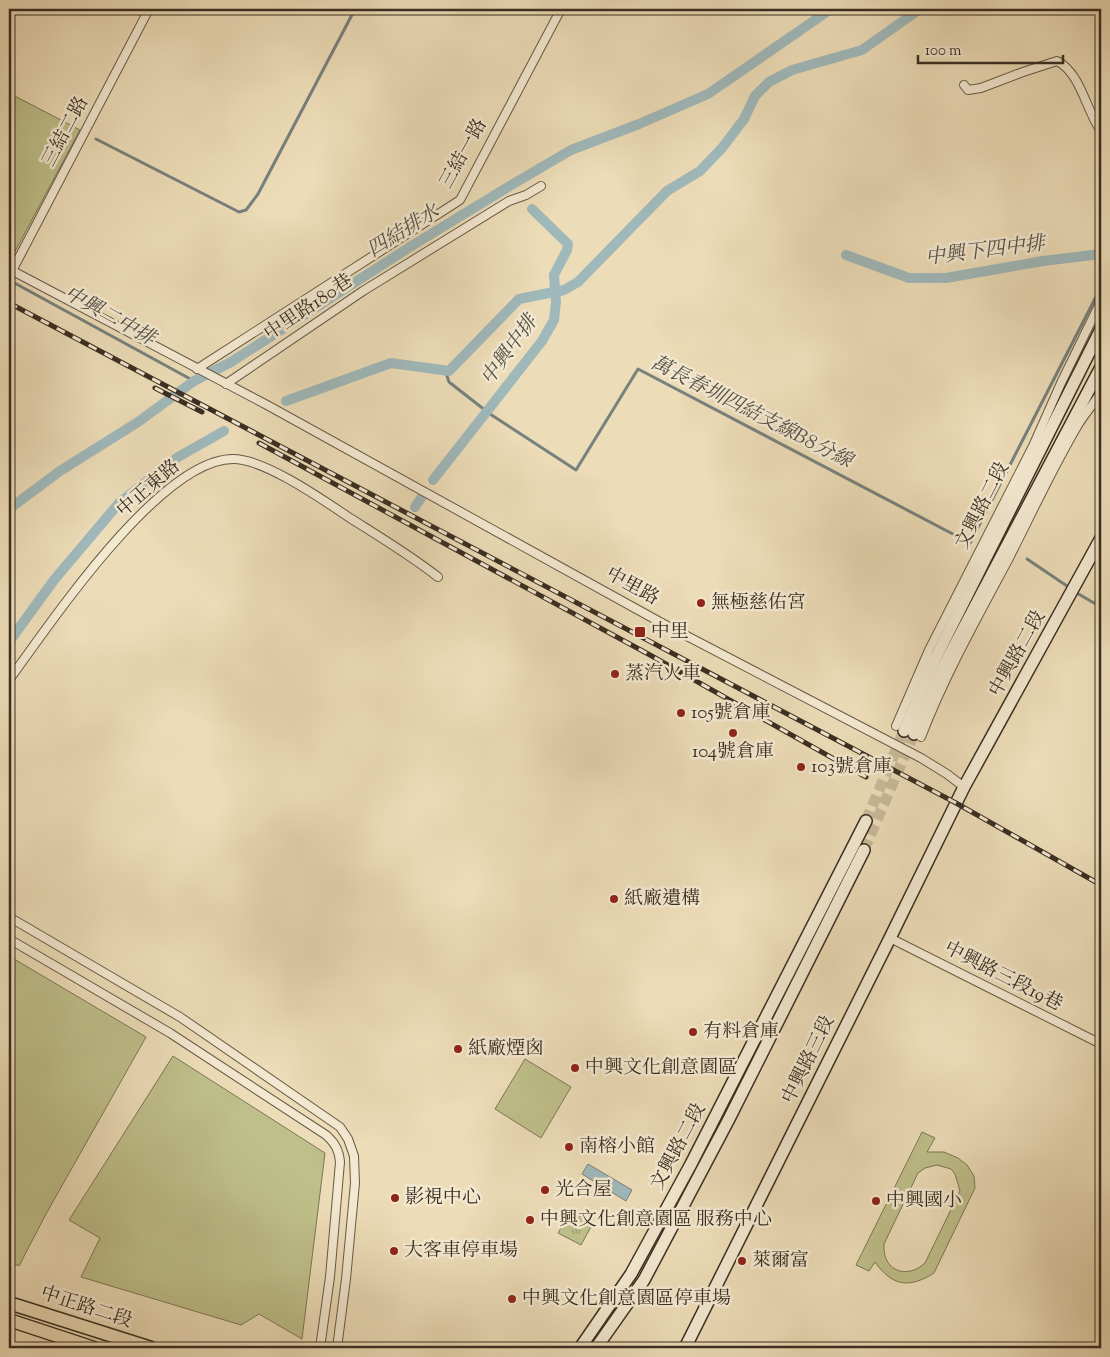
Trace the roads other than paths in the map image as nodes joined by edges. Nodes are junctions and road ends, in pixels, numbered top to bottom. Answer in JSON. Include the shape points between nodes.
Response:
{"nodes":[{"id":1,"x":149,"y":9,"type":"edge"},
{"id":2,"x":561,"y":9,"type":"edge"},
{"id":3,"x":964,"y":85,"type":"dead end"},
{"id":4,"x":1101,"y":131,"type":"edge"},
{"id":5,"x":542,"y":186,"type":"dead end"},
{"id":6,"x":10,"y":270,"type":"edge"},
{"id":7,"x":1101,"y":301,"type":"edge"},
{"id":8,"x":1101,"y":329,"type":"edge"},
{"id":9,"x":1101,"y":367,"type":"edge"},
{"id":10,"x":197,"y":369,"type":"junction"},
{"id":11,"x":226,"y":384,"type":"junction"},
{"id":12,"x":1101,"y":391,"type":"edge"},
{"id":13,"x":1101,"y":538,"type":"edge"},
{"id":14,"x":438,"y":576,"type":"dead end"},
{"id":15,"x":9,"y":680,"type":"edge"},
{"id":16,"x":909,"y":732,"type":"junction"},
{"id":17,"x":964,"y":787,"type":"junction"},
{"id":18,"x":866,"y":821,"type":"tunnel mouth"},
{"id":19,"x":864,"y":850,"type":"tunnel mouth"},
{"id":20,"x":9,"y":917,"type":"edge"},
{"id":21,"x":890,"y":938,"type":"junction"},
{"id":22,"x":9,"y":939,"type":"edge"},
{"id":23,"x":1101,"y":1044,"type":"edge"},
{"id":24,"x":9,"y":1303,"type":"edge"},
{"id":25,"x":9,"y":1320,"type":"edge"},
{"id":26,"x":94,"y":1348,"type":"edge"},
{"id":27,"x":151,"y":1348,"type":"edge"},
{"id":28,"x":320,"y":1348,"type":"edge"},
{"id":29,"x":337,"y":1348,"type":"edge"},
{"id":30,"x":580,"y":1348,"type":"edge"},
{"id":31,"x":596,"y":1348,"type":"edge"},
{"id":32,"x":685,"y":1348,"type":"edge"}],
"edges":[{"from":1,"to":6,"type":"street","name":"三結二路"},
{"from":2,"to":10,"type":"street","name":"三結一路","via":[[460,200]]},
{"from":3,"to":4,"type":"street","via":[[968,90],[982,88],[1057,61],[1065,65],[1083,92]]},
{"from":5,"to":11,"type":"street","name":"中里路180巷","via":[[509,201],[362,291]]},
{"from":6,"to":10,"type":"street"},
{"from":7,"to":16,"type":"street","name":"文興路二段","via":[[1033,446],[929,650]]},
{"from":8,"to":16,"type":"street","name":"文興路二段","via":[[933,663]]},
{"from":9,"to":16,"type":"street","name":"文興路二段"},
{"from":10,"to":11,"type":"street","name":"中里路"},
{"from":11,"to":17,"type":"street","name":"中里路","via":[[660,622],[921,758]]},
{"from":12,"to":16,"type":"street","via":[[1057,464],[932,710]]},
{"from":13,"to":17,"type":"street","name":"中興路二段"},
{"from":14,"to":15,"type":"street","name":"中正東路","via":[[304,488],[248,462],[223,460],[199,468],[142,512],[110,546]]},
{"from":17,"to":21,"type":"street","name":"中興路三段"},
{"from":18,"to":30,"type":"street","name":"文興路二段","via":[[691,1164],[631,1274]]},
{"from":19,"to":31,"type":"street","name":"文興路二段","via":[[729,1120],[648,1271]]},
{"from":20,"to":29,"type":"street","via":[[180,1017],[345,1133],[354,1156],[355,1183]]},
{"from":21,"to":23,"type":"street","name":"中興路三段19巷"},
{"from":21,"to":32,"type":"street","name":"中興路三段"},
{"from":22,"to":28,"type":"street","via":[[170,1033],[334,1143],[340,1162]]},
{"from":24,"to":27,"type":"main road","name":"中正路二段"},
{"from":25,"to":26,"type":"main road","name":"中正路二段"}]}
